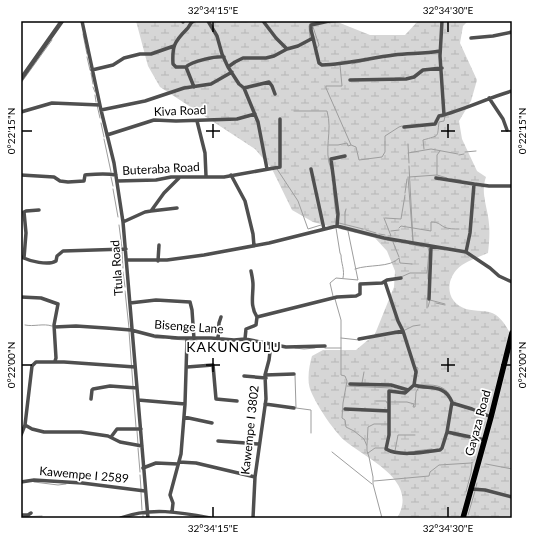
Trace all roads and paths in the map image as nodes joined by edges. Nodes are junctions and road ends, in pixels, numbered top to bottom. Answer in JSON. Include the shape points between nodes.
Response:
{"nodes":[{"id":1,"x":62,"y":21,"type":"edge"},
{"id":2,"x":82,"y":21,"type":"edge"},
{"id":3,"x":194,"y":21,"type":"edge"},
{"id":4,"x":208,"y":21,"type":"edge"},
{"id":5,"x":263,"y":21,"type":"edge"},
{"id":6,"x":308,"y":21,"type":"edge"},
{"id":7,"x":329,"y":21,"type":"edge"},
{"id":8,"x":442,"y":21,"type":"edge"},
{"id":9,"x":311,"y":25,"type":"junction"},
{"id":10,"x":512,"y":32,"type":"edge"},
{"id":11,"x":313,"y":38,"type":"junction"},
{"id":12,"x":471,"y":38,"type":"dead end"},
{"id":13,"x":174,"y":46,"type":"junction"},
{"id":14,"x":287,"y":49,"type":"junction"},
{"id":15,"x":440,"y":51,"type":"junction"},
{"id":16,"x":224,"y":57,"type":"junction"},
{"id":17,"x":186,"y":67,"type":"junction"},
{"id":18,"x":228,"y":67,"type":"junction"},
{"id":19,"x":442,"y":68,"type":"junction"},
{"id":20,"x":92,"y":70,"type":"junction"},
{"id":21,"x":232,"y":72,"type":"junction"},
{"id":22,"x":21,"y":79,"type":"edge"},
{"id":23,"x":350,"y":80,"type":"dead end"},
{"id":24,"x":194,"y":87,"type":"junction"},
{"id":25,"x":244,"y":88,"type":"junction"},
{"id":26,"x":512,"y":91,"type":"edge"},
{"id":27,"x":275,"y":94,"type":"dead end"},
{"id":28,"x":489,"y":98,"type":"junction"},
{"id":29,"x":100,"y":105,"type":"junction"},
{"id":30,"x":101,"y":110,"type":"junction"},
{"id":31,"x":21,"y":112,"type":"edge"},
{"id":32,"x":255,"y":114,"type":"junction"},
{"id":33,"x":444,"y":115,"type":"junction"},
{"id":34,"x":280,"y":119,"type":"dead end"},
{"id":35,"x":197,"y":120,"type":"junction"},
{"id":36,"x":404,"y":126,"type":"dead end"},
{"id":37,"x":507,"y":130,"type":"dead end"},
{"id":38,"x":107,"y":134,"type":"junction"},
{"id":39,"x":345,"y":156,"type":"dead end"},
{"id":40,"x":311,"y":168,"type":"dead end"},
{"id":41,"x":267,"y":169,"type":"junction"},
{"id":42,"x":21,"y":175,"type":"edge"},
{"id":43,"x":116,"y":175,"type":"junction"},
{"id":44,"x":231,"y":175,"type":"junction"},
{"id":45,"x":206,"y":176,"type":"junction"},
{"id":46,"x":179,"y":178,"type":"junction"},
{"id":47,"x":436,"y":178,"type":"dead end"},
{"id":48,"x":117,"y":181,"type":"junction"},
{"id":49,"x":474,"y":184,"type":"junction"},
{"id":50,"x":512,"y":186,"type":"edge"},
{"id":51,"x":177,"y":208,"type":"dead end"},
{"id":52,"x":39,"y":210,"type":"dead end"},
{"id":53,"x":151,"y":211,"type":"junction"},
{"id":54,"x":123,"y":222,"type":"junction"},
{"id":55,"x":337,"y":226,"type":"junction"},
{"id":56,"x":324,"y":229,"type":"junction"},
{"id":57,"x":159,"y":244,"type":"dead end"},
{"id":58,"x":254,"y":246,"type":"junction"},
{"id":59,"x":431,"y":247,"type":"junction"},
{"id":60,"x":126,"y":249,"type":"junction"},
{"id":61,"x":466,"y":252,"type":"junction"},
{"id":62,"x":23,"y":257,"type":"edge"},
{"id":63,"x":126,"y":260,"type":"junction"},
{"id":64,"x":158,"y":260,"type":"junction"},
{"id":65,"x":251,"y":271,"type":"dead end"},
{"id":66,"x":401,"y":278,"type":"dead end"},
{"id":67,"x":385,"y":282,"type":"junction"},
{"id":68,"x":512,"y":282,"type":"edge"},
{"id":69,"x":21,"y":297,"type":"edge"},
{"id":70,"x":429,"y":299,"type":"dead end"},
{"id":71,"x":130,"y":303,"type":"junction"},
{"id":72,"x":221,"y":317,"type":"dead end"},
{"id":73,"x":257,"y":317,"type":"junction"},
{"id":74,"x":54,"y":327,"type":"junction"},
{"id":75,"x":131,"y":330,"type":"junction"},
{"id":76,"x":403,"y":331,"type":"junction"},
{"id":77,"x":512,"y":333,"type":"edge"},
{"id":78,"x":194,"y":338,"type":"junction"},
{"id":79,"x":187,"y":339,"type":"junction"},
{"id":80,"x":218,"y":339,"type":"junction"},
{"id":81,"x":245,"y":339,"type":"junction"},
{"id":82,"x":359,"y":339,"type":"dead end"},
{"id":83,"x":271,"y":344,"type":"junction"},
{"id":84,"x":325,"y":346,"type":"dead end"},
{"id":85,"x":509,"y":355,"type":"edge"},
{"id":86,"x":55,"y":361,"type":"junction"},
{"id":87,"x":135,"y":367,"type":"junction"},
{"id":88,"x":187,"y":367,"type":"junction"},
{"id":89,"x":294,"y":374,"type":"dead end"},
{"id":90,"x":244,"y":376,"type":"dead end"},
{"id":91,"x":266,"y":376,"type":"junction"},
{"id":92,"x":350,"y":384,"type":"dead end"},
{"id":93,"x":414,"y":386,"type":"junction"},
{"id":94,"x":137,"y":388,"type":"junction"},
{"id":95,"x":408,"y":390,"type":"junction"},
{"id":96,"x":92,"y":399,"type":"dead end"},
{"id":97,"x":138,"y":400,"type":"junction"},
{"id":98,"x":237,"y":401,"type":"dead end"},
{"id":99,"x":185,"y":404,"type":"junction"},
{"id":100,"x":265,"y":404,"type":"junction"},
{"id":101,"x":452,"y":404,"type":"junction"},
{"id":102,"x":294,"y":408,"type":"dead end"},
{"id":103,"x":345,"y":408,"type":"dead end"},
{"id":104,"x":389,"y":411,"type":"junction"},
{"id":105,"x":184,"y":417,"type":"junction"},
{"id":106,"x":491,"y":417,"type":"junction"},
{"id":107,"x":212,"y":423,"type":"dead end"},
{"id":108,"x":25,"y":425,"type":"junction"},
{"id":109,"x":141,"y":429,"type":"junction"},
{"id":110,"x":446,"y":432,"type":"junction"},
{"id":111,"x":21,"y":435,"type":"edge"},
{"id":112,"x":111,"y":437,"type":"junction"},
{"id":113,"x":485,"y":440,"type":"junction"},
{"id":114,"x":218,"y":441,"type":"dead end"},
{"id":115,"x":259,"y":444,"type":"junction"},
{"id":116,"x":142,"y":446,"type":"junction"},
{"id":117,"x":179,"y":463,"type":"junction"},
{"id":118,"x":143,"y":468,"type":"junction"},
{"id":119,"x":255,"y":477,"type":"junction"},
{"id":120,"x":21,"y":482,"type":"edge"},
{"id":121,"x":471,"y":488,"type":"junction"},
{"id":122,"x":145,"y":491,"type":"junction"},
{"id":123,"x":512,"y":497,"type":"edge"},
{"id":124,"x":146,"y":512,"type":"junction"},
{"id":125,"x":172,"y":512,"type":"junction"},
{"id":126,"x":31,"y":513,"type":"dead end"},
{"id":127,"x":21,"y":515,"type":"edge"},
{"id":128,"x":121,"y":518,"type":"edge"},
{"id":129,"x":148,"y":518,"type":"edge"},
{"id":130,"x":210,"y":518,"type":"edge"},
{"id":131,"x":253,"y":518,"type":"edge"},
{"id":132,"x":465,"y":518,"type":"edge"}],
"edges":[{"from":1,"to":22,"type":"street"},
{"from":2,"to":20,"type":"street","name":"Ttula Road"},
{"from":3,"to":13,"type":"street","via":[[177,39]]},
{"from":4,"to":16,"type":"street","via":[[217,36]]},
{"from":5,"to":14,"type":"street"},
{"from":6,"to":9,"type":"street"},
{"from":7,"to":9,"type":"street"},
{"from":8,"to":15,"type":"street"},
{"from":9,"to":11,"type":"street"},
{"from":10,"to":12,"type":"street"},
{"from":11,"to":14,"type":"street"},
{"from":11,"to":15,"type":"street","via":[[319,63],[322,65]]},
{"from":13,"to":17,"type":"street","via":[[173,64],[176,67]]},
{"from":13,"to":20,"type":"street","via":[[151,54],[124,58],[113,65]]},
{"from":14,"to":18,"type":"street","via":[[266,58],[243,58]]},
{"from":15,"to":19,"type":"street"},
{"from":16,"to":17,"type":"street","via":[[209,58]]},
{"from":16,"to":18,"type":"street"},
{"from":17,"to":24,"type":"street"},
{"from":18,"to":21,"type":"street"},
{"from":19,"to":23,"type":"street","via":[[423,70],[406,79]]},
{"from":19,"to":33,"type":"street"},
{"from":20,"to":29,"type":"street","name":"Ttula Road"},
{"from":21,"to":24,"type":"street","via":[[211,84]]},
{"from":21,"to":25,"type":"street"},
{"from":24,"to":30,"type":"street"},
{"from":25,"to":27,"type":"street","via":[[269,82]]},
{"from":25,"to":32,"type":"street"},
{"from":26,"to":28,"type":"street"},
{"from":28,"to":33,"type":"street"},
{"from":28,"to":37,"type":"street"},
{"from":29,"to":30,"type":"street","name":"Ttula Road"},
{"from":29,"to":31,"type":"street","via":[[52,103]]},
{"from":30,"to":38,"type":"street","name":"Ttula Road"},
{"from":32,"to":35,"type":"street","name":"Kiva Road","via":[[237,119]]},
{"from":32,"to":41,"type":"street"},
{"from":33,"to":36,"type":"street","via":[[438,116],[435,124]]},
{"from":34,"to":41,"type":"street","name":"Buteraba Road","via":[[280,167]]},
{"from":35,"to":38,"type":"street","name":"Kiva Road","via":[[154,120]]},
{"from":35,"to":45,"type":"street","via":[[205,153]]},
{"from":38,"to":43,"type":"street","name":"Ttula Road"},
{"from":39,"to":55,"type":"street","via":[[331,159],[338,214]]},
{"from":40,"to":56,"type":"street"},
{"from":41,"to":44,"type":"street","name":"Buteraba Road"},
{"from":42,"to":43,"type":"street","via":[[54,177],[60,181],[72,182],[84,181],[85,175]]},
{"from":43,"to":48,"type":"street","name":"Ttula Road"},
{"from":44,"to":45,"type":"street","name":"Buteraba Road"},
{"from":44,"to":58,"type":"street","via":[[245,201]]},
{"from":45,"to":46,"type":"street","name":"Buteraba Road"},
{"from":46,"to":48,"type":"street","name":"Buteraba Road"},
{"from":46,"to":53,"type":"street","via":[[164,192]]},
{"from":47,"to":49,"type":"street"},
{"from":48,"to":54,"type":"street","name":"Ttula Road"},
{"from":49,"to":50,"type":"street"},
{"from":49,"to":61,"type":"street"},
{"from":51,"to":53,"type":"street"},
{"from":52,"to":62,"type":"street","via":[[24,212],[26,233]]},
{"from":53,"to":54,"type":"street"},
{"from":54,"to":60,"type":"street","name":"Ttula Road"},
{"from":55,"to":56,"type":"street"},
{"from":55,"to":59,"type":"street"},
{"from":56,"to":58,"type":"street"},
{"from":57,"to":64,"type":"street"},
{"from":58,"to":64,"type":"street"},
{"from":59,"to":61,"type":"street"},
{"from":59,"to":70,"type":"street"},
{"from":60,"to":62,"type":"street","via":[[63,251],[57,256],[56,261],[50,263]]},
{"from":60,"to":63,"type":"street","name":"Ttula Road"},
{"from":61,"to":68,"type":"street","via":[[499,276]]},
{"from":63,"to":64,"type":"street"},
{"from":63,"to":71,"type":"street","name":"Ttula Road"},
{"from":65,"to":73,"type":"street","via":[[251,300]]},
{"from":66,"to":67,"type":"street"},
{"from":67,"to":73,"type":"street","via":[[360,285],[360,294],[356,296],[337,297]]},
{"from":67,"to":76,"type":"street"},
{"from":69,"to":74,"type":"street","via":[[41,298],[58,304]]},
{"from":71,"to":75,"type":"street","name":"Ttula Road"},
{"from":71,"to":78,"type":"street","via":[[156,300],[190,302]]},
{"from":72,"to":80,"type":"street"},
{"from":73,"to":81,"type":"street","via":[[256,325],[246,329]]},
{"from":74,"to":75,"type":"street","name":"Bisenge Lane"},
{"from":74,"to":86,"type":"street"},
{"from":75,"to":79,"type":"street","name":"Bisenge Lane","via":[[154,336]]},
{"from":75,"to":87,"type":"street","name":"Ttula Road"},
{"from":76,"to":82,"type":"street"},
{"from":76,"to":93,"type":"street","via":[[416,372]]},
{"from":77,"to":85,"type":"main road","name":"Gayaza Road"},
{"from":78,"to":79,"type":"street","name":"Bisenge Lane"},
{"from":78,"to":80,"type":"street","name":"Bisenge Lane"},
{"from":79,"to":88,"type":"street"},
{"from":80,"to":81,"type":"street","name":"Bisenge Lane"},
{"from":81,"to":83,"type":"street","name":"Bisenge Lane"},
{"from":83,"to":84,"type":"street","name":"Bisenge Lane","via":[[286,347]]},
{"from":83,"to":91,"type":"street","name":"Kawempe I 3802"},
{"from":85,"to":106,"type":"main road","name":"Gayaza Road"},
{"from":86,"to":87,"type":"street"},
{"from":86,"to":108,"type":"street","via":[[37,361],[33,364]]},
{"from":87,"to":94,"type":"street","name":"Ttula Road"},
{"from":88,"to":98,"type":"street","via":[[213,365],[216,399]]},
{"from":88,"to":99,"type":"street"},
{"from":89,"to":91,"type":"street"},
{"from":90,"to":91,"type":"street"},
{"from":91,"to":100,"type":"street","name":"Kawempe I 3802"},
{"from":92,"to":95,"type":"street","via":[[391,385]]},
{"from":93,"to":95,"type":"street"},
{"from":93,"to":101,"type":"street","via":[[439,388],[446,393]]},
{"from":94,"to":96,"type":"street","via":[[110,386],[94,389]]},
{"from":94,"to":97,"type":"street","name":"Ttula Road"},
{"from":95,"to":104,"type":"street","via":[[404,393],[389,391]]},
{"from":97,"to":99,"type":"street"},
{"from":97,"to":109,"type":"street","name":"Ttula Road"},
{"from":99,"to":105,"type":"street"},
{"from":100,"to":102,"type":"street"},
{"from":100,"to":115,"type":"street","name":"Kawempe I 3802"},
{"from":101,"to":106,"type":"street","via":[[472,408]]},
{"from":101,"to":110,"type":"street"},
{"from":103,"to":104,"type":"street"},
{"from":104,"to":110,"type":"street","via":[[386,449],[389,451],[409,453],[440,450]]},
{"from":105,"to":107,"type":"street"},
{"from":105,"to":117,"type":"street"},
{"from":106,"to":113,"type":"main road","name":"Gayaza Road"},
{"from":108,"to":111,"type":"street"},
{"from":108,"to":112,"type":"street","via":[[44,432],[81,432]]},
{"from":109,"to":112,"type":"street","via":[[117,429]]},
{"from":109,"to":116,"type":"street","name":"Ttula Road"},
{"from":110,"to":113,"type":"street"},
{"from":112,"to":116,"type":"street","via":[[120,442]]},
{"from":113,"to":121,"type":"main road","name":"Gayaza Road"},
{"from":114,"to":115,"type":"street"},
{"from":115,"to":119,"type":"street","name":"Kawempe I 3802"},
{"from":116,"to":118,"type":"street","name":"Ttula Road"},
{"from":117,"to":118,"type":"street","via":[[156,463]]},
{"from":117,"to":119,"type":"street","via":[[196,463]]},
{"from":117,"to":125,"type":"street","via":[[170,495],[173,503]]},
{"from":118,"to":122,"type":"street","name":"Ttula Road"},
{"from":119,"to":131,"type":"street","name":"Kawempe I 3802"},
{"from":120,"to":122,"type":"street","name":"Kawempe I 2589","via":[[34,480],[82,483]]},
{"from":121,"to":123,"type":"street"},
{"from":121,"to":132,"type":"main road","name":"Gayaza Road"},
{"from":122,"to":124,"type":"street","name":"Ttula Road"},
{"from":124,"to":125,"type":"street"},
{"from":124,"to":128,"type":"street"},
{"from":124,"to":129,"type":"street","name":"Ttula Road"},
{"from":125,"to":130,"type":"street"},
{"from":126,"to":127,"type":"street"}]}
